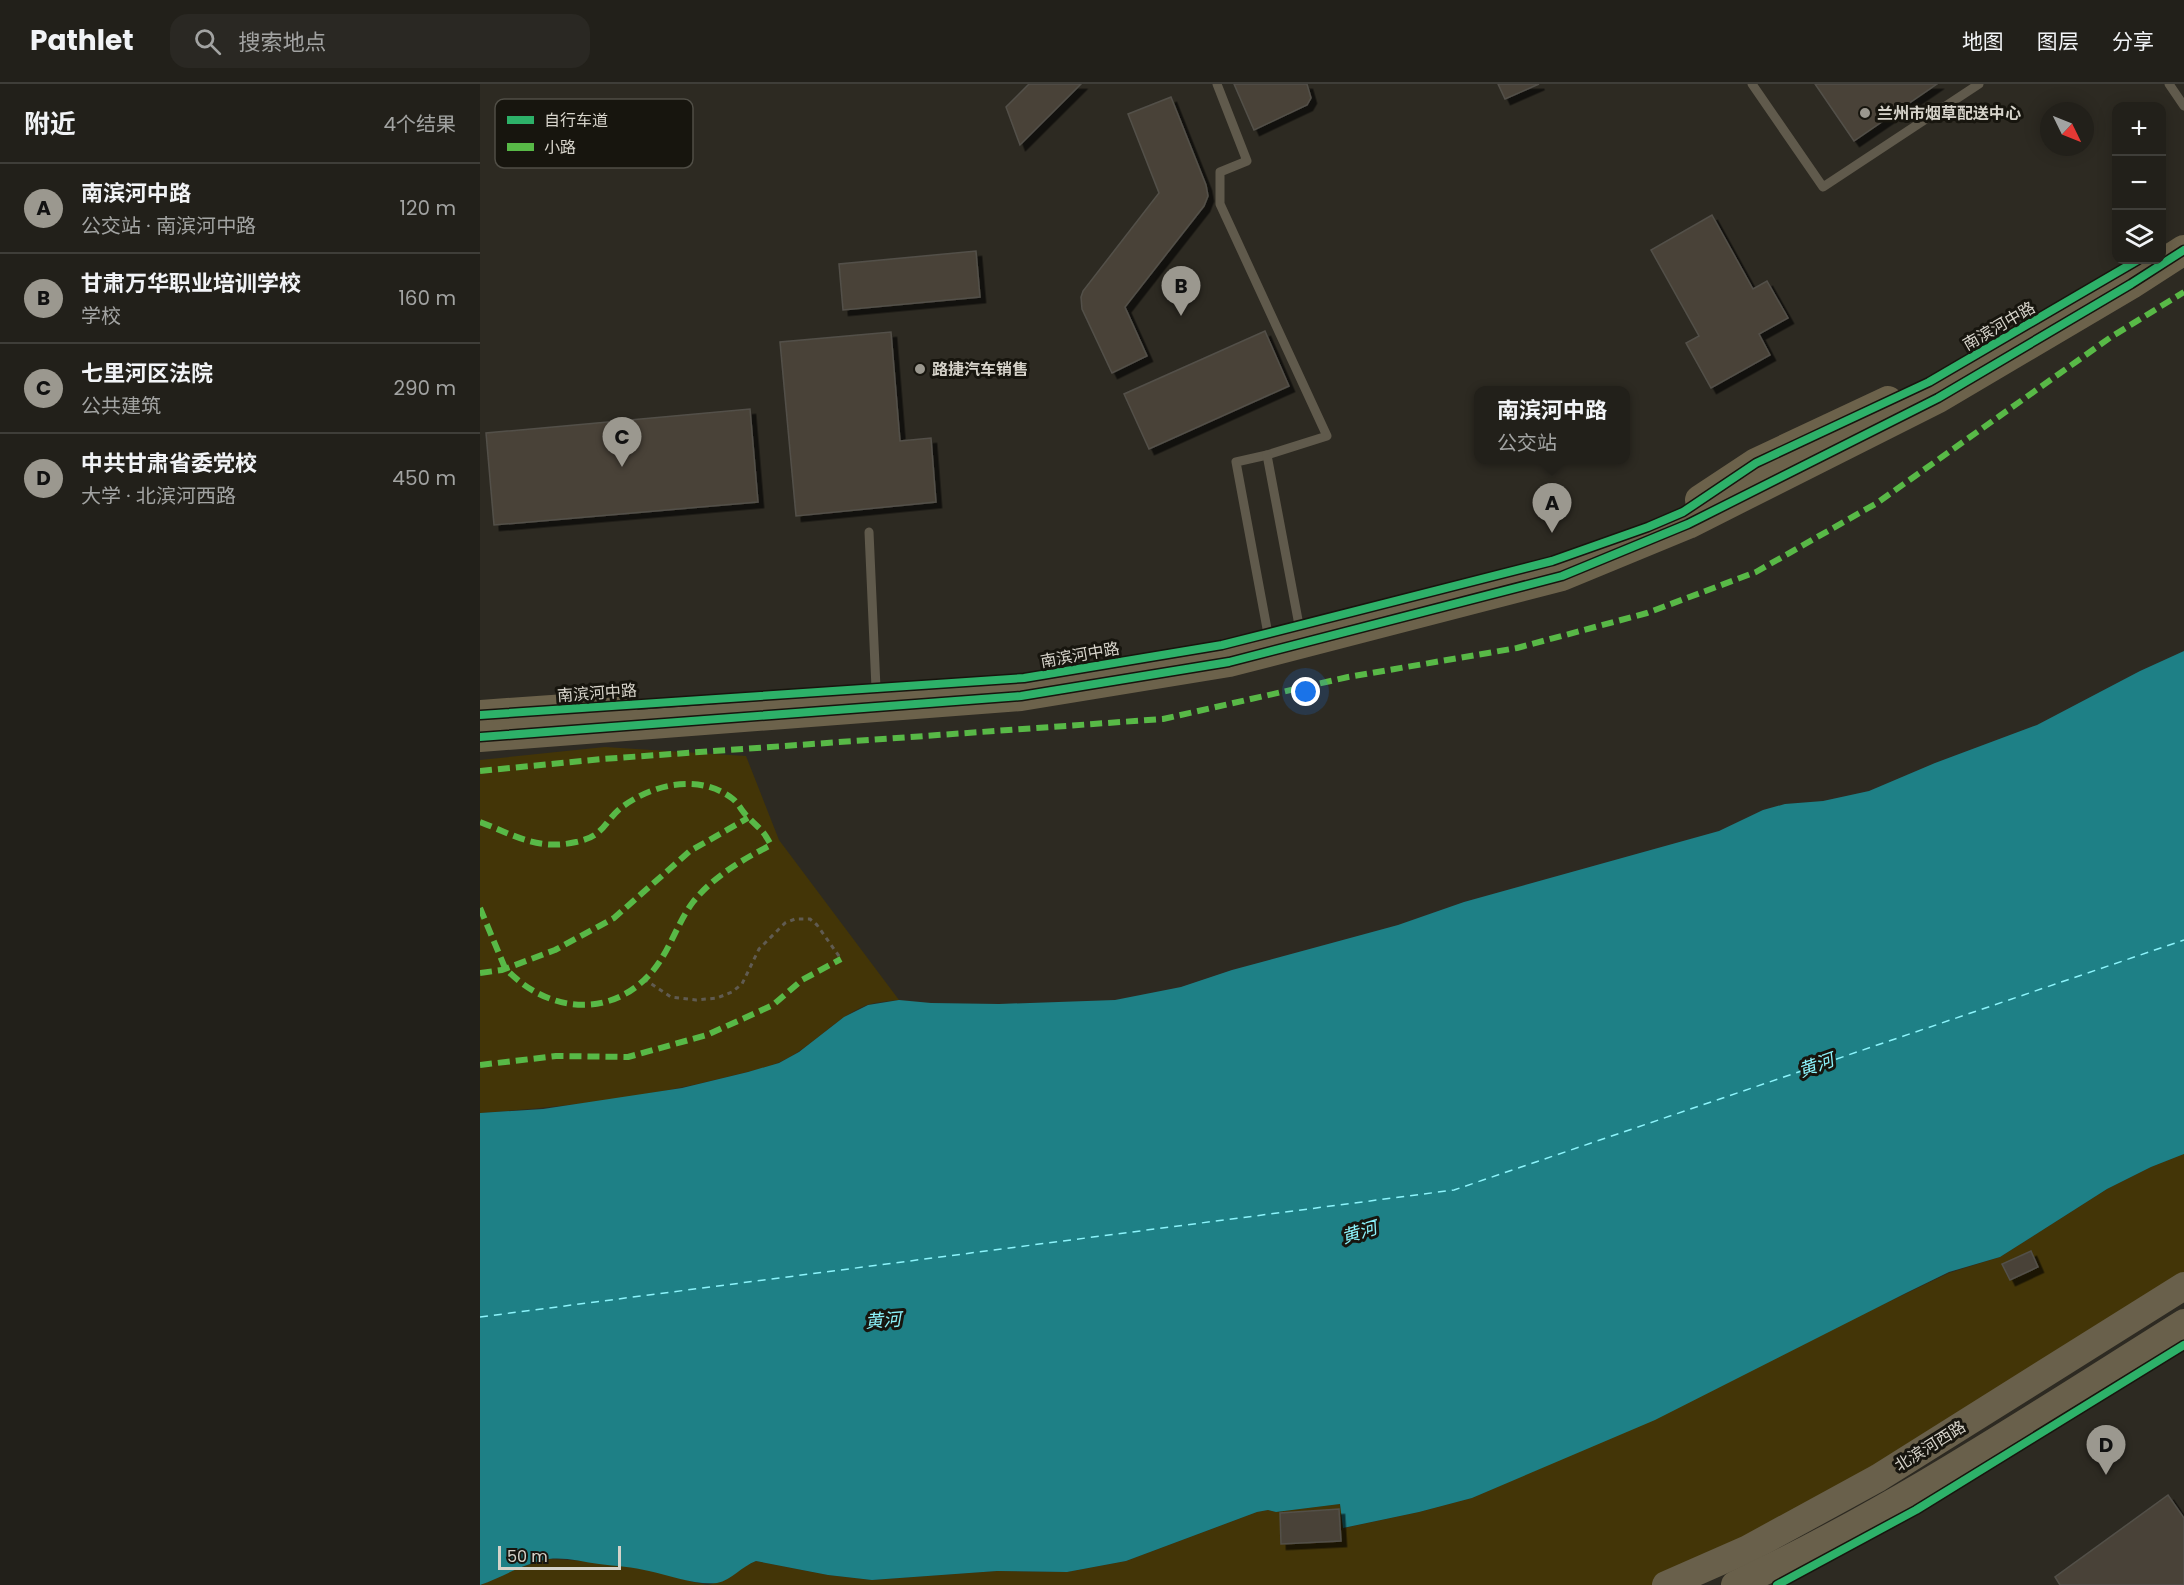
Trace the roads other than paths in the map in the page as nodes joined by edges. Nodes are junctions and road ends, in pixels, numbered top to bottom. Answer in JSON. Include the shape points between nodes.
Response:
{"nodes":[{"id":1,"x":1217,"y":84,"type":"edge"},
{"id":2,"x":1752,"y":84,"type":"edge"},
{"id":3,"x":1979,"y":84,"type":"edge"},
{"id":4,"x":2169,"y":84,"type":"edge"},
{"id":5,"x":2184,"y":106,"type":"edge"},
{"id":6,"x":2184,"y":230,"type":"edge"},
{"id":7,"x":2166,"y":241,"type":"edge"},
{"id":8,"x":2184,"y":250,"type":"edge"},
{"id":9,"x":2131,"y":264,"type":"edge"},
{"id":10,"x":1267,"y":455,"type":"junction"},
{"id":11,"x":869,"y":532,"type":"dead end"},
{"id":12,"x":1299,"y":625,"type":"junction"},
{"id":13,"x":1268,"y":634,"type":"junction"},
{"id":14,"x":876,"y":688,"type":"junction"},
{"id":15,"x":480,"y":714,"type":"edge"},
{"id":16,"x":480,"y":736,"type":"edge"},
{"id":17,"x":2184,"y":1286,"type":"edge"},
{"id":18,"x":2184,"y":1323,"type":"edge"},
{"id":19,"x":2184,"y":1346,"type":"edge"},
{"id":20,"x":1666,"y":1585,"type":"edge"},
{"id":21,"x":1735,"y":1585,"type":"edge"},
{"id":22,"x":1777,"y":1585,"type":"edge"}],
"edges":[{"from":1,"to":10,"type":"lane","via":[[1247,161],[1220,172],[1220,204],[1328,436]]},
{"from":2,"to":3,"type":"lane","via":[[1823,187]]},
{"from":4,"to":5,"type":"lane"},
{"from":6,"to":7,"type":"highway"},
{"from":8,"to":16,"type":"highway","name":"南滨河中路","via":[[1938,398],[1688,524],[1562,576],[1229,662],[1021,696]]},
{"from":9,"to":12,"type":"highway","name":"南滨河中路","via":[[1929,382],[1756,463],[1683,512],[1552,561]]},
{"from":10,"to":12,"type":"lane"},
{"from":10,"to":13,"type":"lane","via":[[1236,462]]},
{"from":11,"to":14,"type":"lane"},
{"from":12,"to":13,"type":"highway","name":"南滨河中路"},
{"from":13,"to":14,"type":"highway","name":"南滨河中路","via":[[1024,678]]},
{"from":14,"to":15,"type":"highway","name":"南滨河中路"},
{"from":17,"to":20,"type":"main road","name":"北滨河西路","via":[[1878,1478],[1748,1549]]},
{"from":18,"to":21,"type":"main road","name":"北滨河西路","via":[[1912,1492]]},
{"from":19,"to":22,"type":"lane","via":[[1916,1510]]}]}
